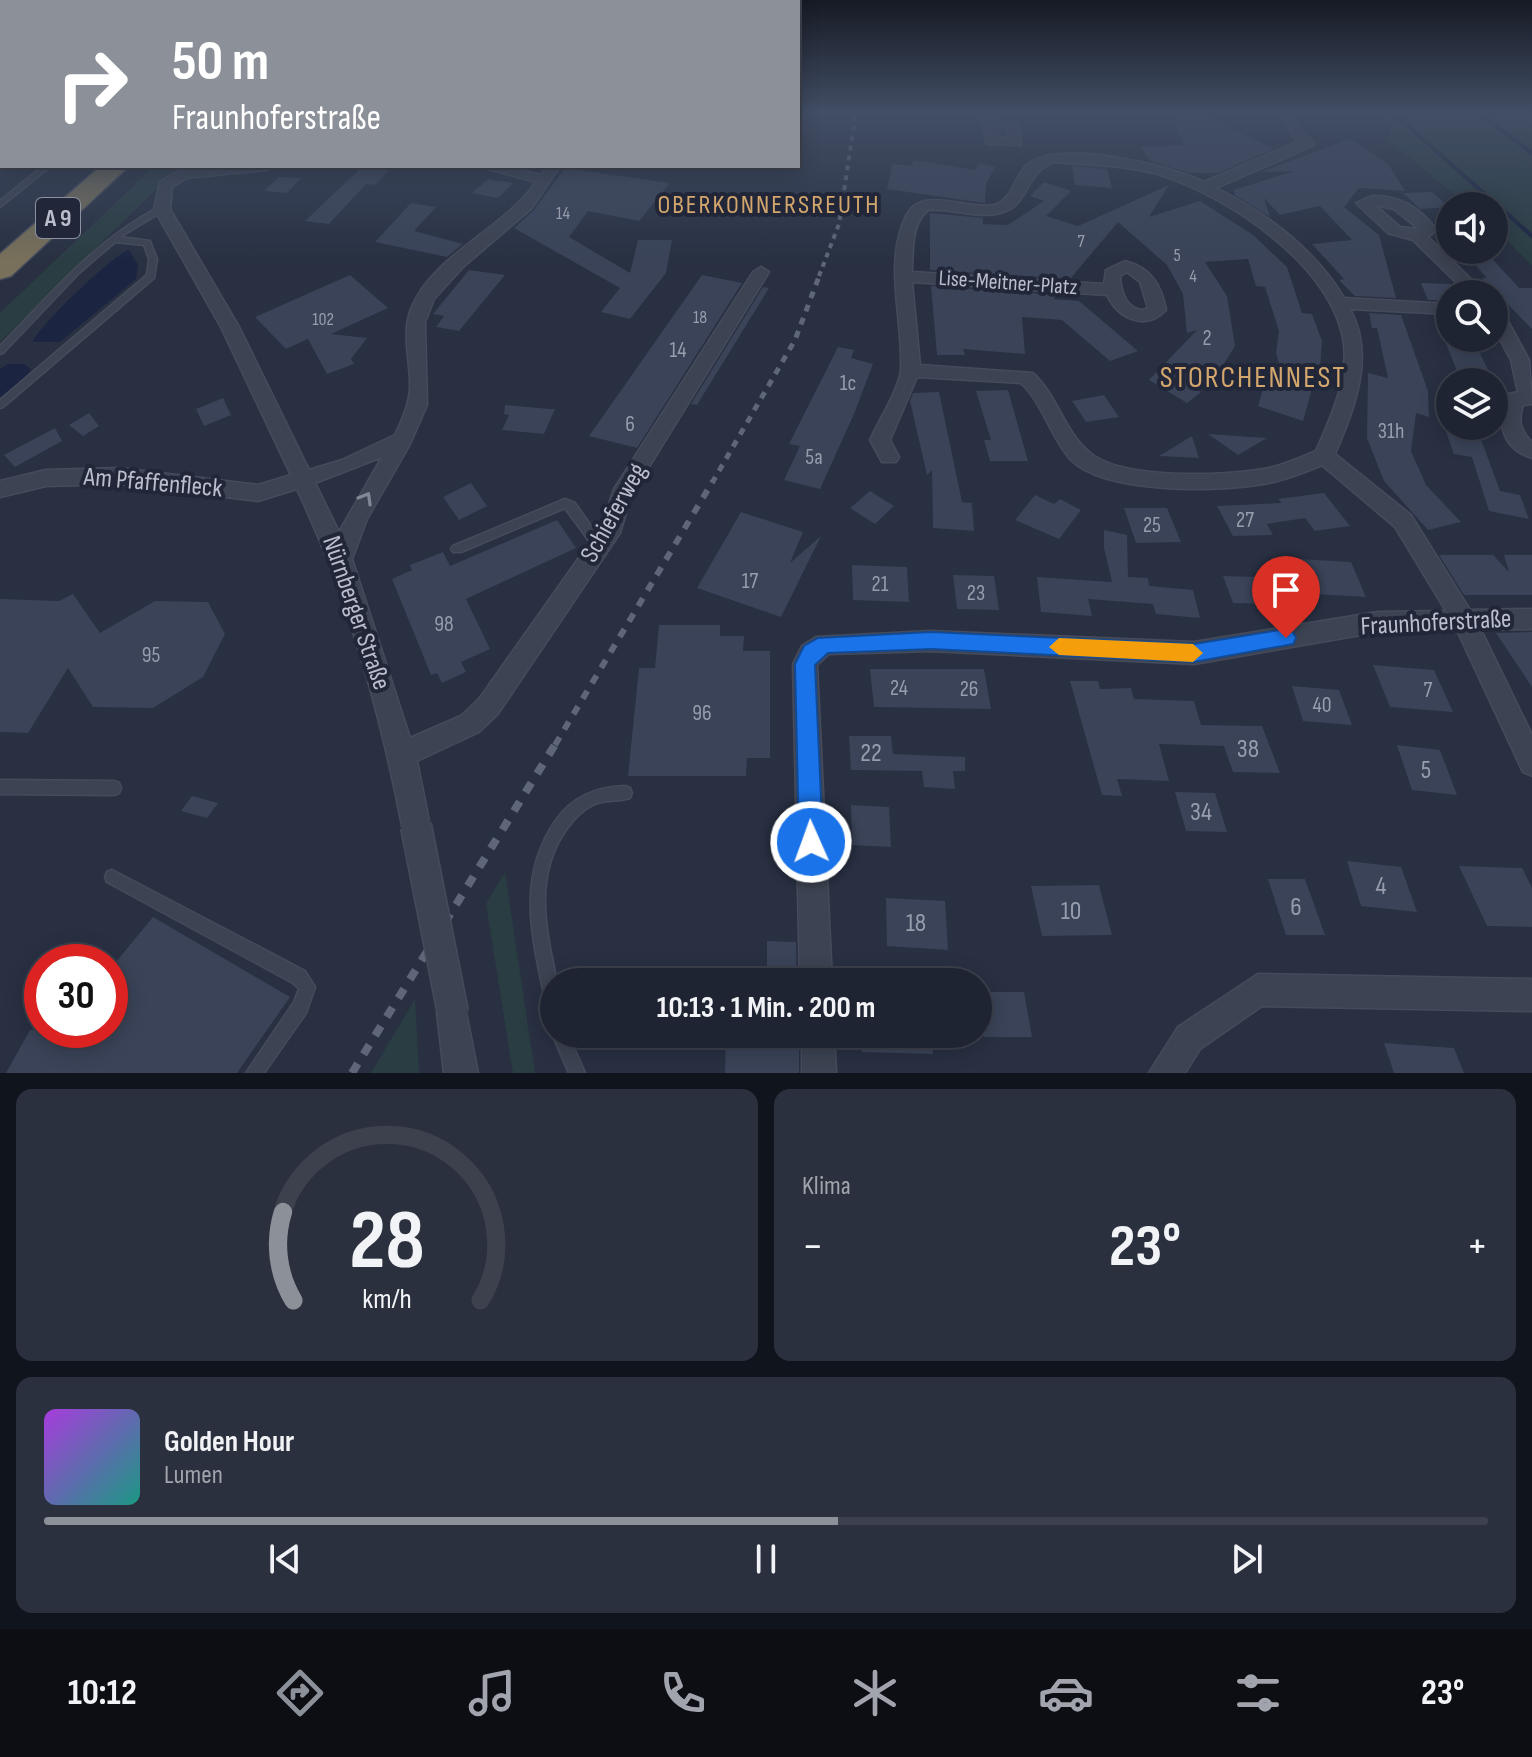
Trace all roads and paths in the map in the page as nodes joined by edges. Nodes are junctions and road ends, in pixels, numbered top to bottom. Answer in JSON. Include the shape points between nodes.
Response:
{"nodes":[{"id":1,"x":1041,"y":161,"type":"edge"},
{"id":2,"x":1087,"y":161,"type":"edge"},
{"id":3,"x":1265,"y":161,"type":"edge"},
{"id":4,"x":45,"y":168,"type":"edge"},
{"id":5,"x":83,"y":168,"type":"edge"},
{"id":6,"x":114,"y":168,"type":"edge"},
{"id":7,"x":246,"y":168,"type":"edge"},
{"id":8,"x":503,"y":168,"type":"edge"},
{"id":9,"x":549,"y":173,"type":"edge"},
{"id":10,"x":1205,"y":187,"type":"junction"},
{"id":11,"x":16,"y":192,"type":"junction"},
{"id":12,"x":0,"y":193,"type":"edge"},
{"id":13,"x":0,"y":205,"type":"edge"},
{"id":14,"x":162,"y":209,"type":"junction"},
{"id":15,"x":1419,"y":237,"type":"dead end"},
{"id":16,"x":0,"y":239,"type":"edge"},
{"id":17,"x":113,"y":239,"type":"junction"},
{"id":18,"x":0,"y":270,"type":"edge"},
{"id":19,"x":761,"y":272,"type":"dead end"},
{"id":20,"x":903,"y":276,"type":"junction"},
{"id":21,"x":1464,"y":280,"type":"edge"},
{"id":22,"x":1112,"y":290,"type":"dead end"},
{"id":23,"x":1338,"y":303,"type":"junction"},
{"id":24,"x":1436,"y":308,"type":"edge"},
{"id":25,"x":1508,"y":338,"type":"edge"},
{"id":26,"x":0,"y":351,"type":"edge"},
{"id":27,"x":911,"y":371,"type":"junction"},
{"id":28,"x":1530,"y":398,"type":"edge"},
{"id":29,"x":0,"y":405,"type":"edge"},
{"id":30,"x":399,"y":440,"type":"junction"},
{"id":31,"x":1532,"y":451,"type":"edge"},
{"id":32,"x":1324,"y":456,"type":"junction"},
{"id":33,"x":889,"y":457,"type":"dead end"},
{"id":34,"x":305,"y":481,"type":"junction"},
{"id":35,"x":0,"y":489,"type":"edge"},
{"id":36,"x":599,"y":546,"type":"junction"},
{"id":37,"x":457,"y":549,"type":"dead end"},
{"id":38,"x":341,"y":559,"type":"junction"},
{"id":39,"x":1532,"y":619,"type":"edge"},
{"id":40,"x":1465,"y":622,"type":"junction"},
{"id":41,"x":402,"y":755,"type":"junction"},
{"id":42,"x":1532,"y":763,"type":"edge"},
{"id":43,"x":0,"y":787,"type":"edge"},
{"id":44,"x":114,"y":788,"type":"dead end"},
{"id":45,"x":625,"y":793,"type":"dead end"},
{"id":46,"x":112,"y":877,"type":"dead end"},
{"id":47,"x":547,"y":968,"type":"edge"},
{"id":48,"x":816,"y":968,"type":"edge"},
{"id":49,"x":1532,"y":995,"type":"edge"},
{"id":50,"x":566,"y":1048,"type":"edge"},
{"id":51,"x":818,"y":1048,"type":"edge"},
{"id":52,"x":254,"y":1073,"type":"edge"},
{"id":53,"x":461,"y":1073,"type":"edge"},
{"id":54,"x":577,"y":1073,"type":"edge"},
{"id":55,"x":819,"y":1073,"type":"edge"},
{"id":56,"x":1166,"y":1073,"type":"edge"}],
"edges":[{"from":1,"to":20,"type":"street","via":[[1025,171],[1016,196],[997,209],[921,206],[913,214]]},
{"from":2,"to":10,"type":"street","via":[[1168,173]]},
{"from":3,"to":10,"type":"street"},
{"from":4,"to":11,"type":"lane"},
{"from":5,"to":16,"type":"highway","number":"A 9"},
{"from":6,"to":18,"type":"highway","number":"A 9"},
{"from":7,"to":14,"type":"street","via":[[183,174],[165,185]]},
{"from":8,"to":9,"type":"street"},
{"from":9,"to":30,"type":"street","via":[[534,197],[491,240],[441,280],[416,315],[418,402]]},
{"from":10,"to":23,"type":"street","via":[[1275,233],[1302,257]]},
{"from":11,"to":12,"type":"lane"},
{"from":11,"to":13,"type":"lane"},
{"from":14,"to":17,"type":"lane"},
{"from":14,"to":34,"type":"street","name":"Nürnberger Straße","via":[[230,327]]},
{"from":15,"to":21,"type":"street"},
{"from":17,"to":26,"type":"lane"},
{"from":17,"to":29,"type":"lane","via":[[147,243],[153,259],[151,276]]},
{"from":19,"to":36,"type":"street","name":"Schieferweg","via":[[621,495],[612,527]]},
{"from":20,"to":22,"type":"street","name":"Lise-Meitner-Platz"},
{"from":20,"to":27,"type":"street"},
{"from":23,"to":24,"type":"street"},
{"from":23,"to":32,"type":"street","via":[[1348,325],[1352,360],[1341,417]]},
{"from":25,"to":28,"type":"street"},
{"from":27,"to":32,"type":"street","via":[[1026,377],[1056,412],[1068,442],[1090,464],[1119,475],[1233,479],[1263,476]]},
{"from":27,"to":33,"type":"street","via":[[880,440]]},
{"from":28,"to":31,"type":"street","via":[[1516,399],[1510,415],[1513,434]]},
{"from":30,"to":34,"type":"street","name":"Am Pfaffenfleck"},
{"from":38,"to":30,"type":"street","one_way":true,"via":[[357,512]]},
{"from":32,"to":40,"type":"street","via":[[1403,521]]},
{"from":34,"to":35,"type":"street","name":"Am Pfaffenfleck","via":[[258,493],[164,480],[72,476]]},
{"from":34,"to":38,"type":"street","name":"Nürnberger Straße"},
{"from":36,"to":37,"type":"lane","via":[[565,503]]},
{"from":36,"to":41,"type":"street","name":"Schieferweg","via":[[488,707],[470,724]]},
{"from":38,"to":41,"type":"street","name":"Nürnberger Straße"},
{"from":39,"to":40,"type":"street","name":"Fraunhoferstraße"},
{"from":40,"to":42,"type":"street"},
{"from":40,"to":48,"type":"street","name":"Fraunhoferstraße","via":[[1378,622],[1194,653],[931,641],[825,644],[805,664]]},
{"from":41,"to":53,"type":"street","name":"Nürnberger Straße","bridge":true},
{"from":43,"to":44,"type":"lane"},
{"from":45,"to":47,"type":"lane","via":[[583,801],[559,824],[544,851],[537,922]]},
{"from":46,"to":52,"type":"lane","via":[[299,977],[307,987],[300,1007]]},
{"from":49,"to":56,"type":"street","via":[[1258,990],[1189,1038]]},
{"from":50,"to":54,"type":"lane"},
{"from":51,"to":55,"type":"street"}]}
